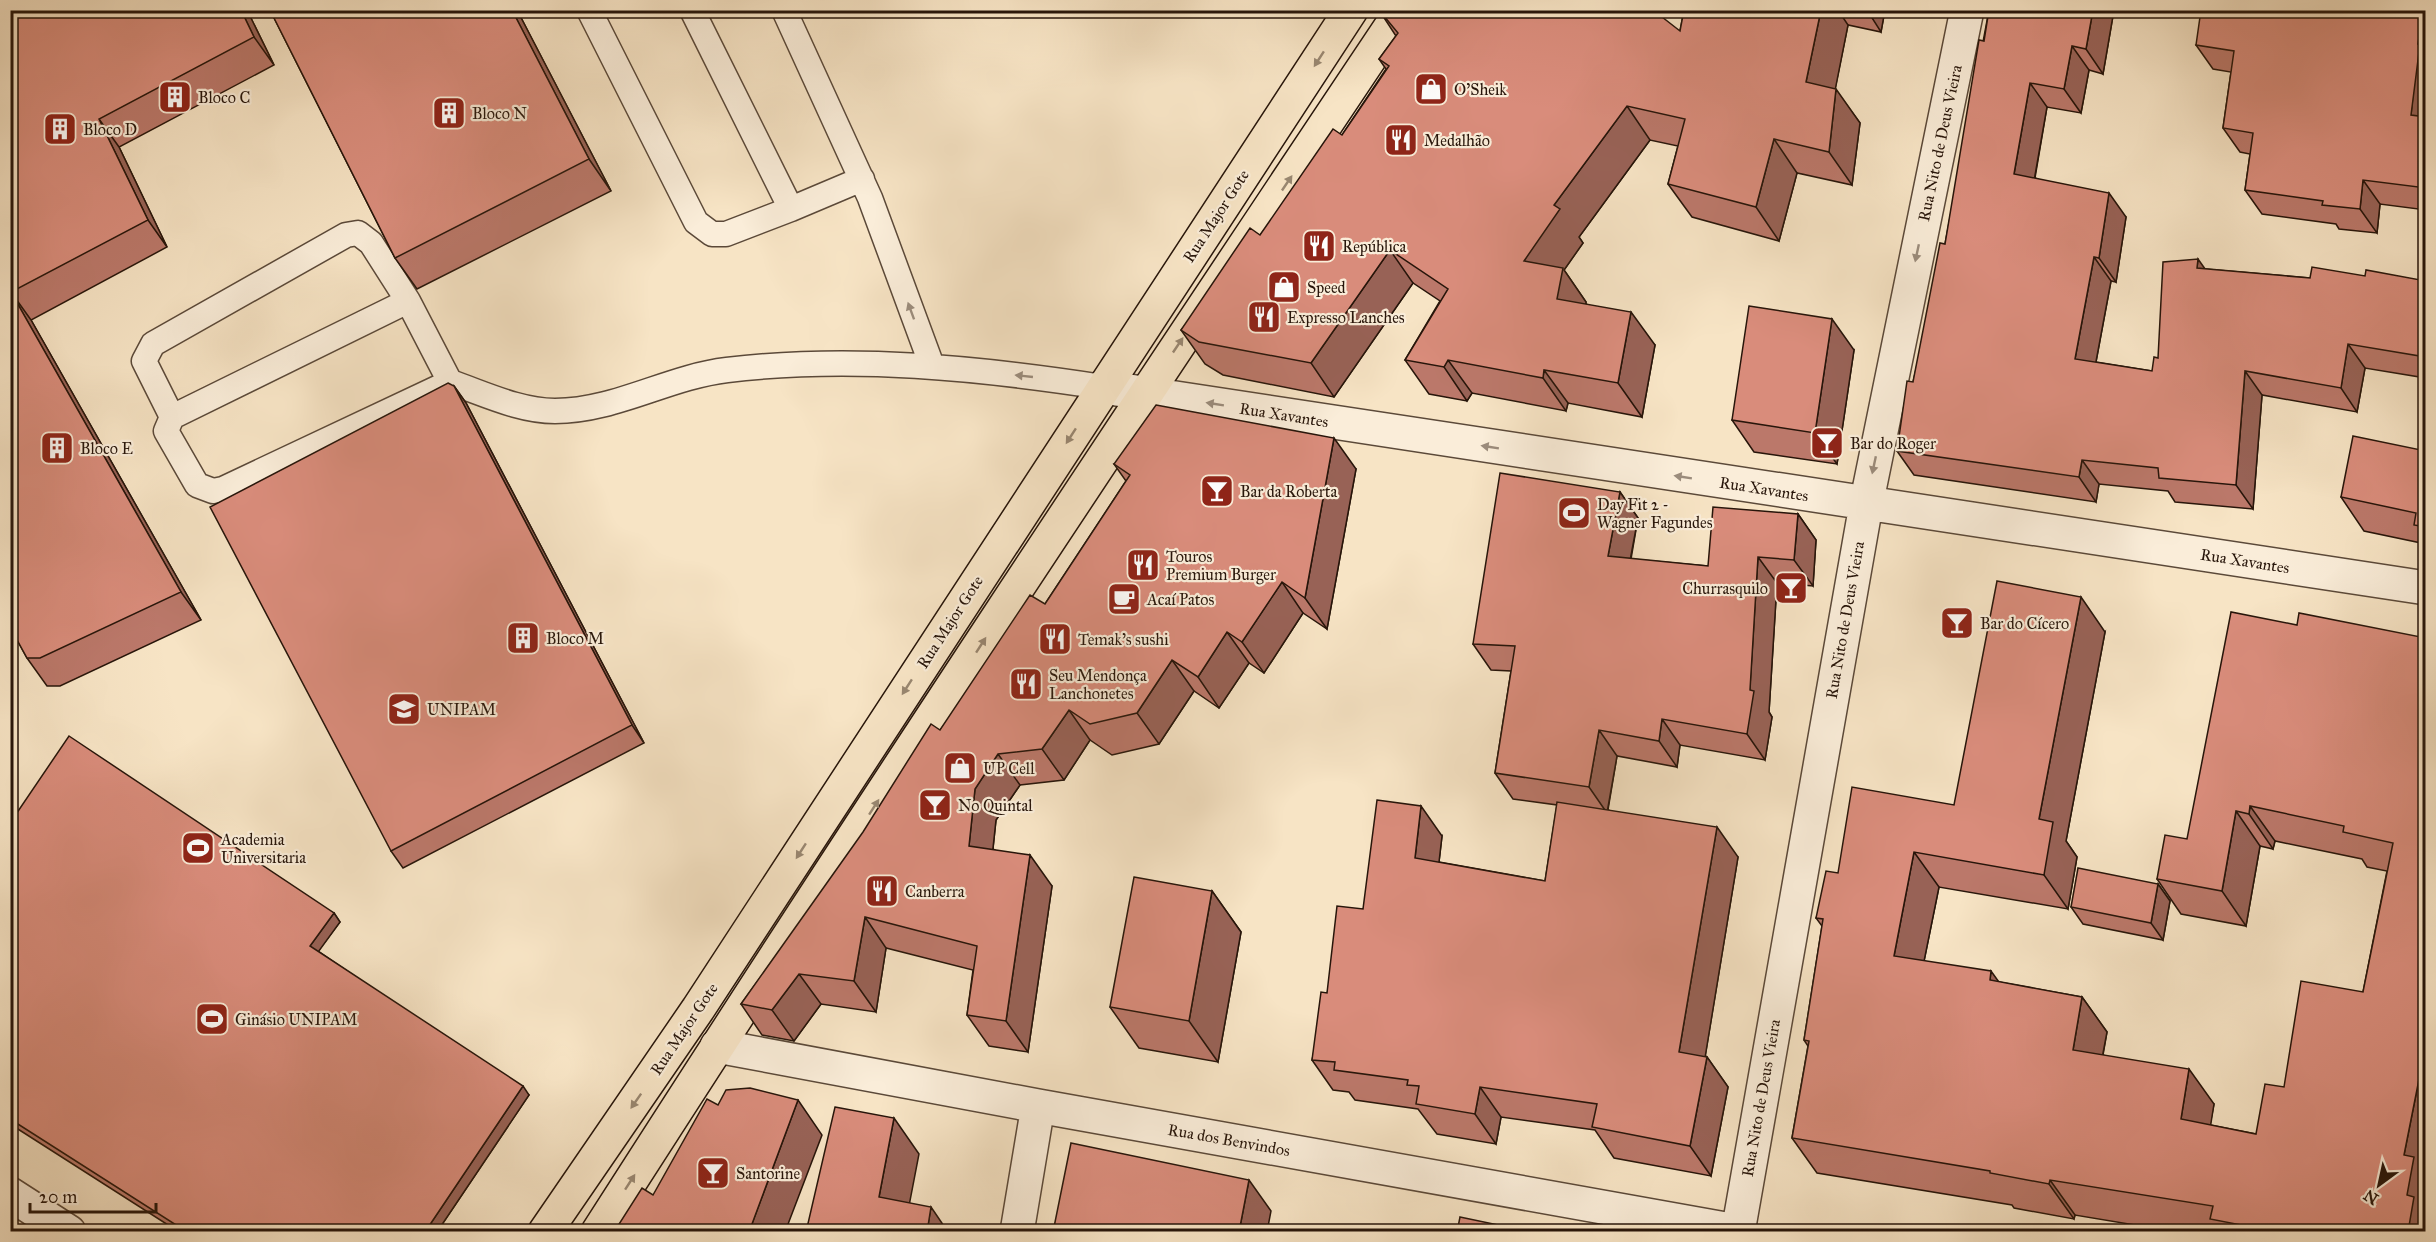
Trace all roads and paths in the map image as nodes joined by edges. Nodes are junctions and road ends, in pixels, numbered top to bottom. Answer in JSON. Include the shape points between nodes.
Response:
{"nodes":[{"id":1,"x":589,"y":10,"type":"edge"},
{"id":2,"x":692,"y":10,"type":"edge"},
{"id":3,"x":784,"y":10,"type":"edge"},
{"id":4,"x":1351,"y":10,"type":"edge"},
{"id":5,"x":1402,"y":10,"type":"edge"},
{"id":6,"x":1967,"y":10,"type":"edge"},
{"id":7,"x":862,"y":179,"type":"junction"},
{"id":8,"x":791,"y":209,"type":"junction"},
{"id":9,"x":408,"y":301,"type":"junction"},
{"id":10,"x":932,"y":366,"type":"junction"},
{"id":11,"x":450,"y":382,"type":"junction"},
{"id":12,"x":1103,"y":387,"type":"junction"},
{"id":13,"x":1145,"y":394,"type":"junction"},
{"id":14,"x":172,"y":417,"type":"junction"},
{"id":15,"x":1866,"y":505,"type":"junction"},
{"id":16,"x":2426,"y":588,"type":"edge"},
{"id":17,"x":717,"y":1046,"type":"junction"},
{"id":18,"x":1038,"y":1106,"type":"junction"},
{"id":19,"x":12,"y":1198,"type":"edge"},
{"id":20,"x":1739,"y":1231,"type":"edge"},
{"id":21,"x":69,"y":1232,"type":"edge"},
{"id":22,"x":545,"y":1232,"type":"edge"},
{"id":23,"x":598,"y":1232,"type":"edge"},
{"id":24,"x":1017,"y":1232,"type":"edge"}],
"edges":[{"from":1,"to":8,"type":"lane","via":[[696,222],[712,234],[726,234]]},
{"from":2,"to":8,"type":"lane"},
{"from":3,"to":7,"type":"lane"},
{"from":4,"to":12,"type":"main road","name":"Rua Major Gote","one_way":true},
{"from":13,"to":5,"type":"main road","one_way":true},
{"from":6,"to":15,"type":"street","name":"Rua Nito de Deus Vieira","one_way":true},
{"from":7,"to":8,"type":"lane"},
{"from":10,"to":7,"type":"lane","one_way":true},
{"from":9,"to":11,"type":"lane"},
{"from":9,"to":14,"type":"lane"},
{"from":9,"to":14,"type":"lane","via":[[371,243],[358,233],[346,235],[153,344],[144,361]]},
{"from":10,"to":11,"type":"lane","via":[[858,364],[724,370],[584,409],[553,411],[512,404]]},
{"from":12,"to":10,"type":"lane","one_way":true},
{"from":11,"to":14,"type":"lane","via":[[213,491],[197,485],[167,436]]},
{"from":12,"to":13,"type":"street","name":"Rua Xavantes"},
{"from":12,"to":22,"type":"main road","name":"Rua Major Gote","one_way":true,"via":[[698,1009]]},
{"from":15,"to":13,"type":"street","name":"Rua Xavantes","one_way":true},
{"from":17,"to":13,"type":"main road","one_way":true},
{"from":15,"to":16,"type":"street","name":"Rua Xavantes"},
{"from":15,"to":20,"type":"street","name":"Rua Nito de Deus Vieira"},
{"from":17,"to":18,"type":"street","name":"Rua dos Benvindos"},
{"from":23,"to":17,"type":"main road","one_way":true},
{"from":18,"to":20,"type":"street","name":"Rua dos Benvindos"},
{"from":18,"to":24,"type":"street"},
{"from":19,"to":21,"type":"street"}]}
